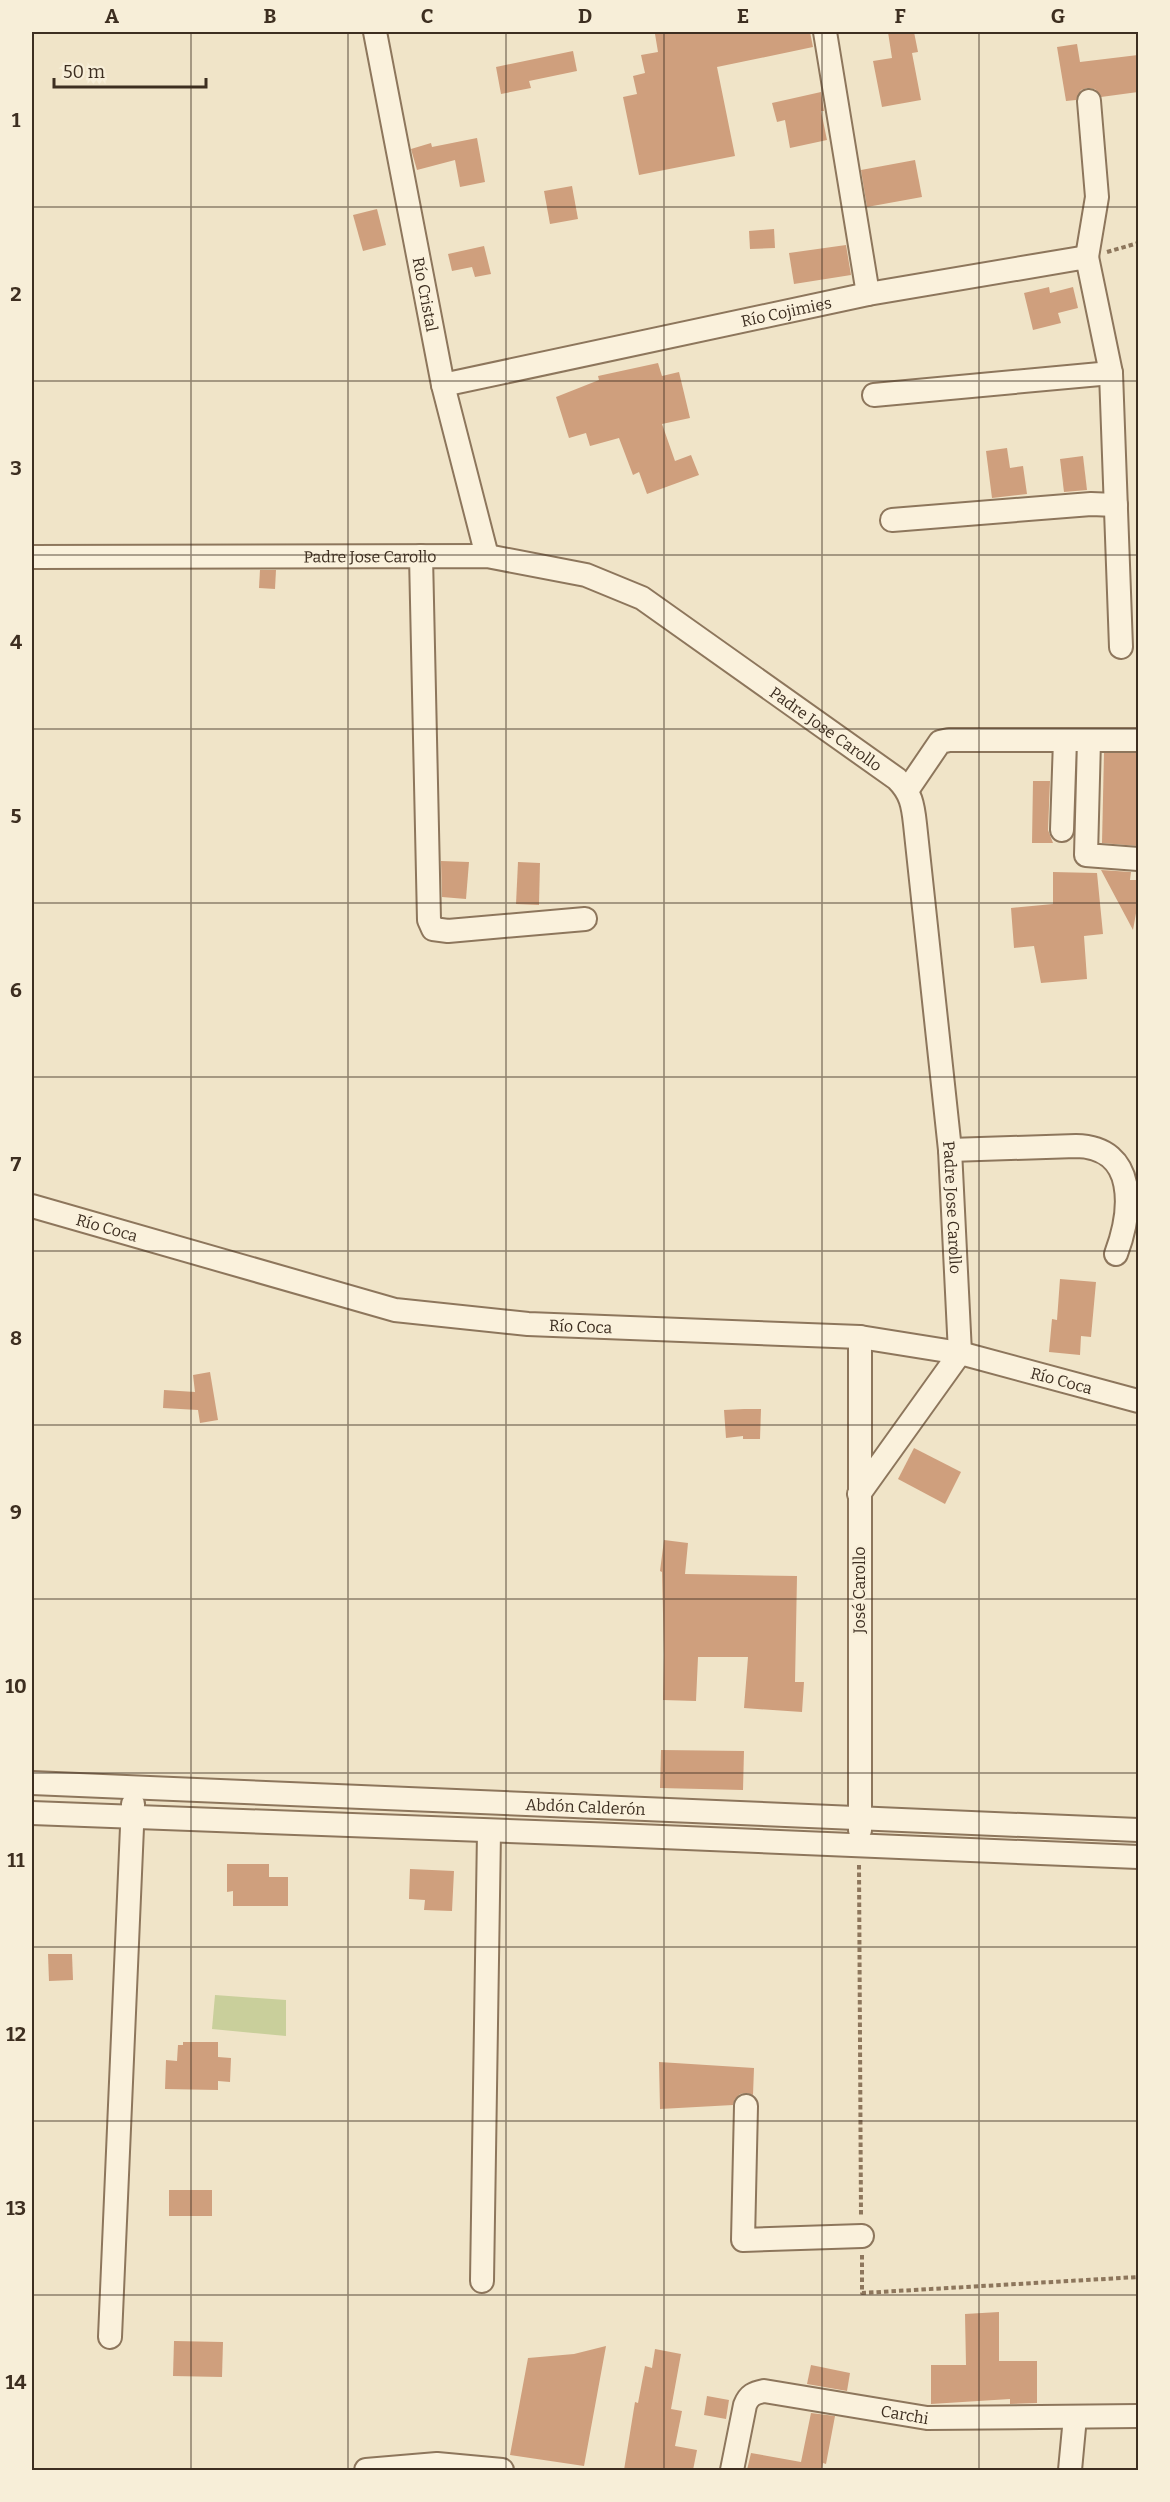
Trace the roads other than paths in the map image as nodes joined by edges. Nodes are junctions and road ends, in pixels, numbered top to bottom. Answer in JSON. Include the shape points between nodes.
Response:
{"nodes":[{"id":1,"x":375,"y":32,"type":"edge"},
{"id":2,"x":825,"y":32,"type":"edge"},
{"id":3,"x":1089,"y":101,"type":"dead end"},
{"id":4,"x":1087,"y":257,"type":"junction"},
{"id":5,"x":868,"y":294,"type":"junction"},
{"id":6,"x":1111,"y":373,"type":"junction"},
{"id":7,"x":443,"y":385,"type":"junction"},
{"id":8,"x":874,"y":395,"type":"dead end"},
{"id":9,"x":1116,"y":505,"type":"junction"},
{"id":10,"x":892,"y":520,"type":"dead end"},
{"id":11,"x":421,"y":556,"type":"junction"},
{"id":12,"x":487,"y":556,"type":"junction"},
{"id":13,"x":32,"y":557,"type":"edge"},
{"id":14,"x":1121,"y":647,"type":"dead end"},
{"id":15,"x":1065,"y":740,"type":"junction"},
{"id":16,"x":1089,"y":740,"type":"junction"},
{"id":17,"x":1138,"y":740,"type":"edge"},
{"id":18,"x":908,"y":789,"type":"junction"},
{"id":19,"x":1062,"y":830,"type":"dead end"},
{"id":20,"x":1138,"y":859,"type":"edge"},
{"id":21,"x":585,"y":918,"type":"dead end"},
{"id":22,"x":950,"y":1150,"type":"junction"},
{"id":23,"x":32,"y":1206,"type":"edge"},
{"id":24,"x":1116,"y":1254,"type":"dead end"},
{"id":25,"x":860,"y":1337,"type":"junction"},
{"id":26,"x":960,"y":1353,"type":"junction"},
{"id":27,"x":1138,"y":1401,"type":"edge"},
{"id":28,"x":859,"y":1494,"type":"junction"},
{"id":29,"x":32,"y":1783,"type":"edge"},
{"id":30,"x":134,"y":1787,"type":"junction"},
{"id":31,"x":32,"y":1813,"type":"edge"},
{"id":32,"x":132,"y":1817,"type":"junction"},
{"id":33,"x":860,"y":1817,"type":"junction"},
{"id":34,"x":1138,"y":1830,"type":"edge"},
{"id":35,"x":489,"y":1832,"type":"junction"},
{"id":36,"x":859,"y":1843,"type":"junction"},
{"id":37,"x":1138,"y":1857,"type":"edge"},
{"id":38,"x":746,"y":2106,"type":"dead end"},
{"id":39,"x":861,"y":2236,"type":"road end"},
{"id":40,"x":482,"y":2281,"type":"dead end"},
{"id":41,"x":110,"y":2337,"type":"dead end"},
{"id":42,"x":1138,"y":2416,"type":"edge"},
{"id":43,"x":1076,"y":2417,"type":"junction"},
{"id":44,"x":399,"y":2469,"type":"edge"},
{"id":45,"x":366,"y":2470,"type":"edge"},
{"id":46,"x":502,"y":2470,"type":"edge"},
{"id":47,"x":732,"y":2470,"type":"edge"},
{"id":48,"x":1070,"y":2470,"type":"edge"}],
"edges":[{"from":1,"to":7,"type":"street","name":"Río Cristal"},
{"from":2,"to":5,"type":"street"},
{"from":3,"to":4,"type":"street","via":[[1096,197]]},
{"from":4,"to":5,"type":"street","name":"Río Cojimies"},
{"from":4,"to":6,"type":"street"},
{"from":5,"to":7,"type":"street","name":"Río Cojimies"},
{"from":6,"to":8,"type":"street"},
{"from":6,"to":9,"type":"street"},
{"from":7,"to":12,"type":"street","name":"Río Cristal"},
{"from":9,"to":10,"type":"street"},
{"from":9,"to":14,"type":"street"},
{"from":11,"to":12,"type":"street","name":"Padre Jose Carollo"},
{"from":11,"to":13,"type":"street","name":"Padre Jose Carollo"},
{"from":11,"to":21,"type":"street","via":[[429,920],[433,929],[448,931]]},
{"from":12,"to":18,"type":"street","name":"Padre Jose Carollo","via":[[586,574],[642,598]]},
{"from":15,"to":16,"type":"street"},
{"from":15,"to":18,"type":"street","via":[[940,742]]},
{"from":15,"to":19,"type":"street"},
{"from":16,"to":17,"type":"street"},
{"from":16,"to":20,"type":"street","via":[[1086,855]]},
{"from":18,"to":22,"type":"street","name":"Padre Jose Carollo","via":[[913,802]]},
{"from":22,"to":24,"type":"street","via":[[1092,1146],[1108,1153],[1122,1174],[1128,1199],[1126,1225]]},
{"from":22,"to":26,"type":"street","name":"Padre Jose Carollo"},
{"from":23,"to":25,"type":"street","name":"Río Coca","via":[[394,1310],[528,1324]]},
{"from":25,"to":26,"type":"street","name":"Río Coca"},
{"from":25,"to":28,"type":"street","name":"José Carollo"},
{"from":26,"to":27,"type":"street","name":"Río Coca"},
{"from":26,"to":28,"type":"street"},
{"from":28,"to":33,"type":"street","name":"José Carollo"},
{"from":29,"to":30,"type":"street","name":"Abdón Calderón"},
{"from":30,"to":32,"type":"street"},
{"from":30,"to":33,"type":"street","name":"Abdón Calderón"},
{"from":31,"to":32,"type":"street","name":"Abdón Calderón"},
{"from":32,"to":35,"type":"street","name":"Abdón Calderón"},
{"from":32,"to":41,"type":"street"},
{"from":33,"to":34,"type":"street","name":"Abdón Calderón"},
{"from":33,"to":36,"type":"street","name":"José Carollo"},
{"from":35,"to":36,"type":"street","name":"Abdón Calderón"},
{"from":35,"to":40,"type":"street"},
{"from":36,"to":37,"type":"street","name":"Abdón Calderón"},
{"from":38,"to":39,"type":"street","via":[[743,2240]]},
{"from":42,"to":43,"type":"street","name":"Carchi"},
{"from":43,"to":47,"type":"street","name":"Carchi","via":[[927,2418],[755,2392],[745,2405]]},
{"from":43,"to":48,"type":"street"},
{"from":44,"to":45,"type":"street"},
{"from":44,"to":46,"type":"street","via":[[437,2464]]}]}
